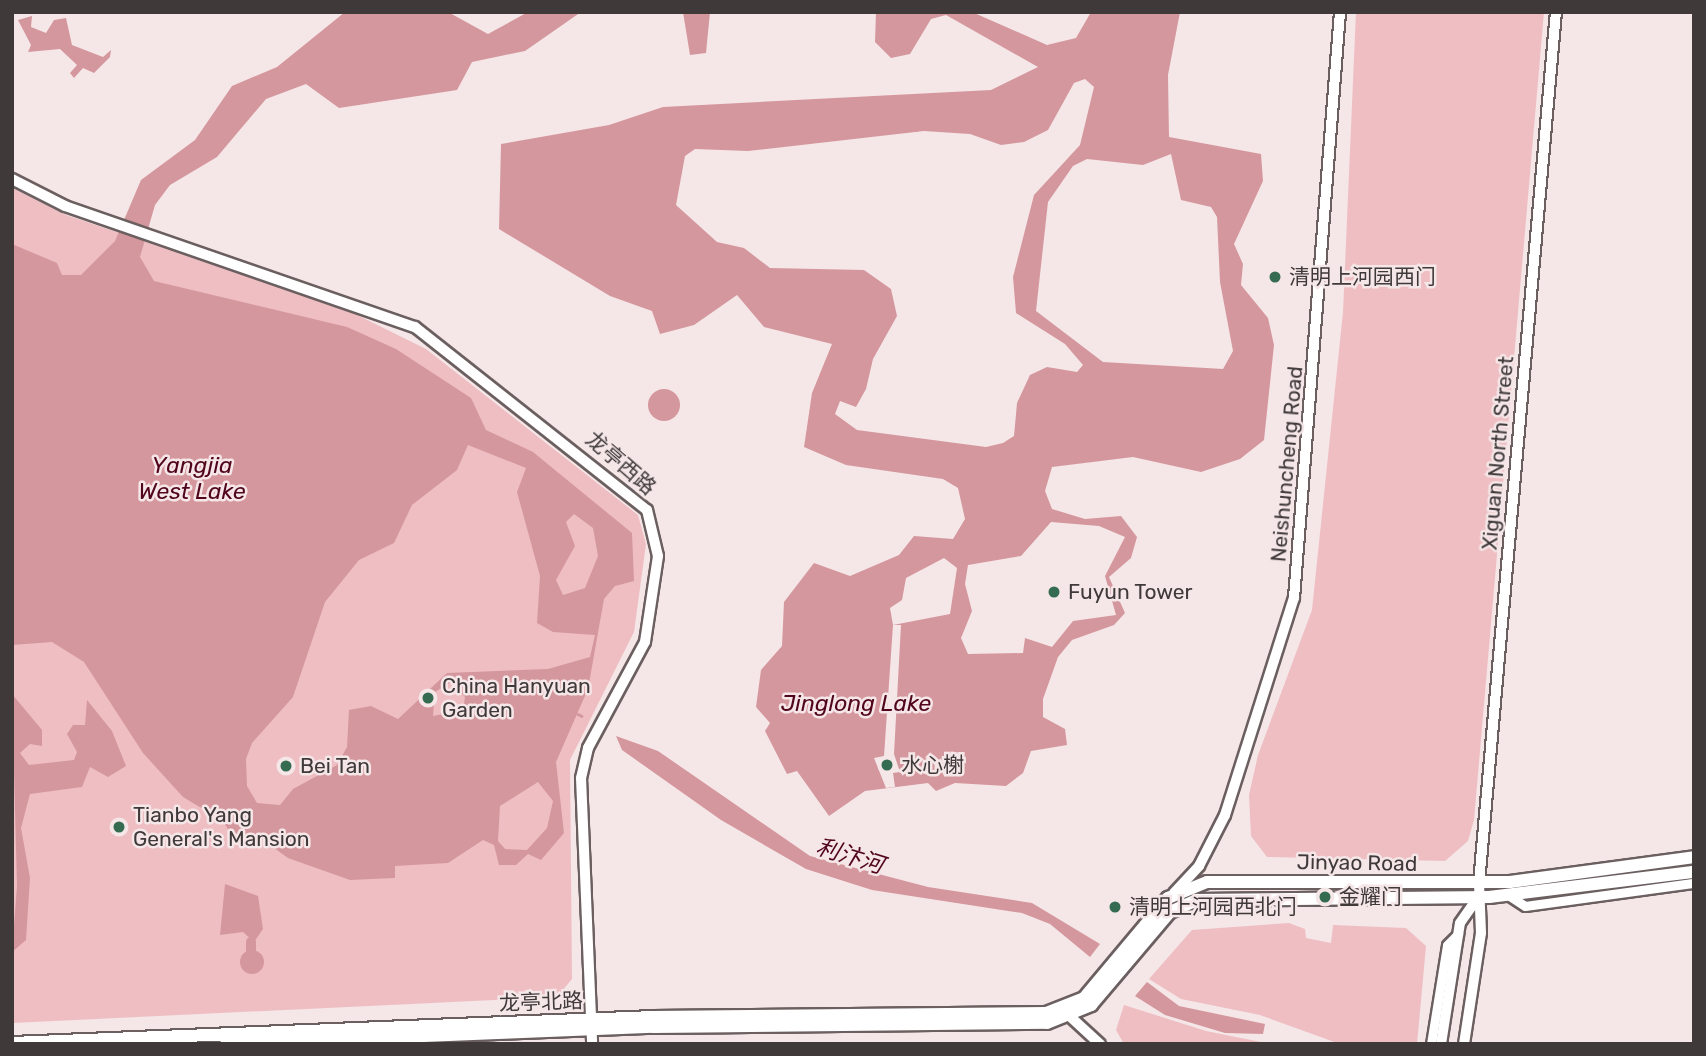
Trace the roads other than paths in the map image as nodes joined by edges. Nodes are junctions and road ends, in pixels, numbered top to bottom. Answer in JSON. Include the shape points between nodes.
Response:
{"nodes":[{"id":1,"x":1340,"y":12,"type":"edge"},
{"id":2,"x":1556,"y":12,"type":"edge"},
{"id":3,"x":12,"y":179,"type":"edge"},
{"id":4,"x":1694,"y":858,"type":"edge"},
{"id":5,"x":1694,"y":872,"type":"edge"},
{"id":6,"x":1479,"y":883,"type":"junction"},
{"id":7,"x":1694,"y":883,"type":"edge"},
{"id":8,"x":1174,"y":894,"type":"junction"},
{"id":9,"x":1508,"y":895,"type":"junction"},
{"id":10,"x":1478,"y":897,"type":"junction"},
{"id":11,"x":1458,"y":934,"type":"junction"},
{"id":12,"x":1069,"y":1011,"type":"junction"},
{"id":13,"x":593,"y":1024,"type":"junction"},
{"id":14,"x":12,"y":1043,"type":"edge"},
{"id":15,"x":226,"y":1044,"type":"edge"},
{"id":16,"x":592,"y":1044,"type":"edge"},
{"id":17,"x":1100,"y":1044,"type":"edge"},
{"id":18,"x":1431,"y":1044,"type":"edge"},
{"id":19,"x":1441,"y":1044,"type":"edge"},
{"id":20,"x":1464,"y":1044,"type":"edge"}],
"edges":[{"from":1,"to":8,"type":"street","name":"Neishuncheng Road","via":[[1294,598],[1225,816],[1199,866]]},
{"from":2,"to":6,"type":"street","name":"Xiguan North Street"},
{"from":3,"to":13,"type":"street","name":"龙亭西路","via":[[108,221],[415,327],[628,490],[651,517],[658,555],[645,642],[588,748],[580,778]]},
{"from":4,"to":6,"type":"main road","name":"Jinyao Road"},
{"from":5,"to":9,"type":"main road","name":"Jinyao Road"},
{"from":6,"to":8,"type":"main road","name":"Jinyao Road","via":[[1237,880]]},
{"from":6,"to":10,"type":"street","name":"Xiguan North Street"},
{"from":7,"to":9,"type":"street","via":[[1525,906]]},
{"from":8,"to":12,"type":"main road"},
{"from":9,"to":10,"type":"main road","name":"Jinyao Road"},
{"from":10,"to":11,"type":"street","name":"Xiguan North Street"},
{"from":10,"to":12,"type":"main road","name":"Jinyao Road","via":[[1239,894],[1184,903],[1091,1005]]},
{"from":10,"to":20,"type":"street","name":"Xiguan North Street","via":[[1481,933]]},
{"from":11,"to":18,"type":"street","via":[[1447,945]]},
{"from":11,"to":19,"type":"street","name":"Xiguan North Street"},
{"from":12,"to":13,"type":"main road","name":"龙亭北路","via":[[1035,1024]]},
{"from":12,"to":17,"type":"street"},
{"from":13,"to":14,"type":"main road","name":"龙亭北路"},
{"from":13,"to":15,"type":"main road","name":"龙亭北路"},
{"from":13,"to":16,"type":"street","name":"龙亭西路"}]}
